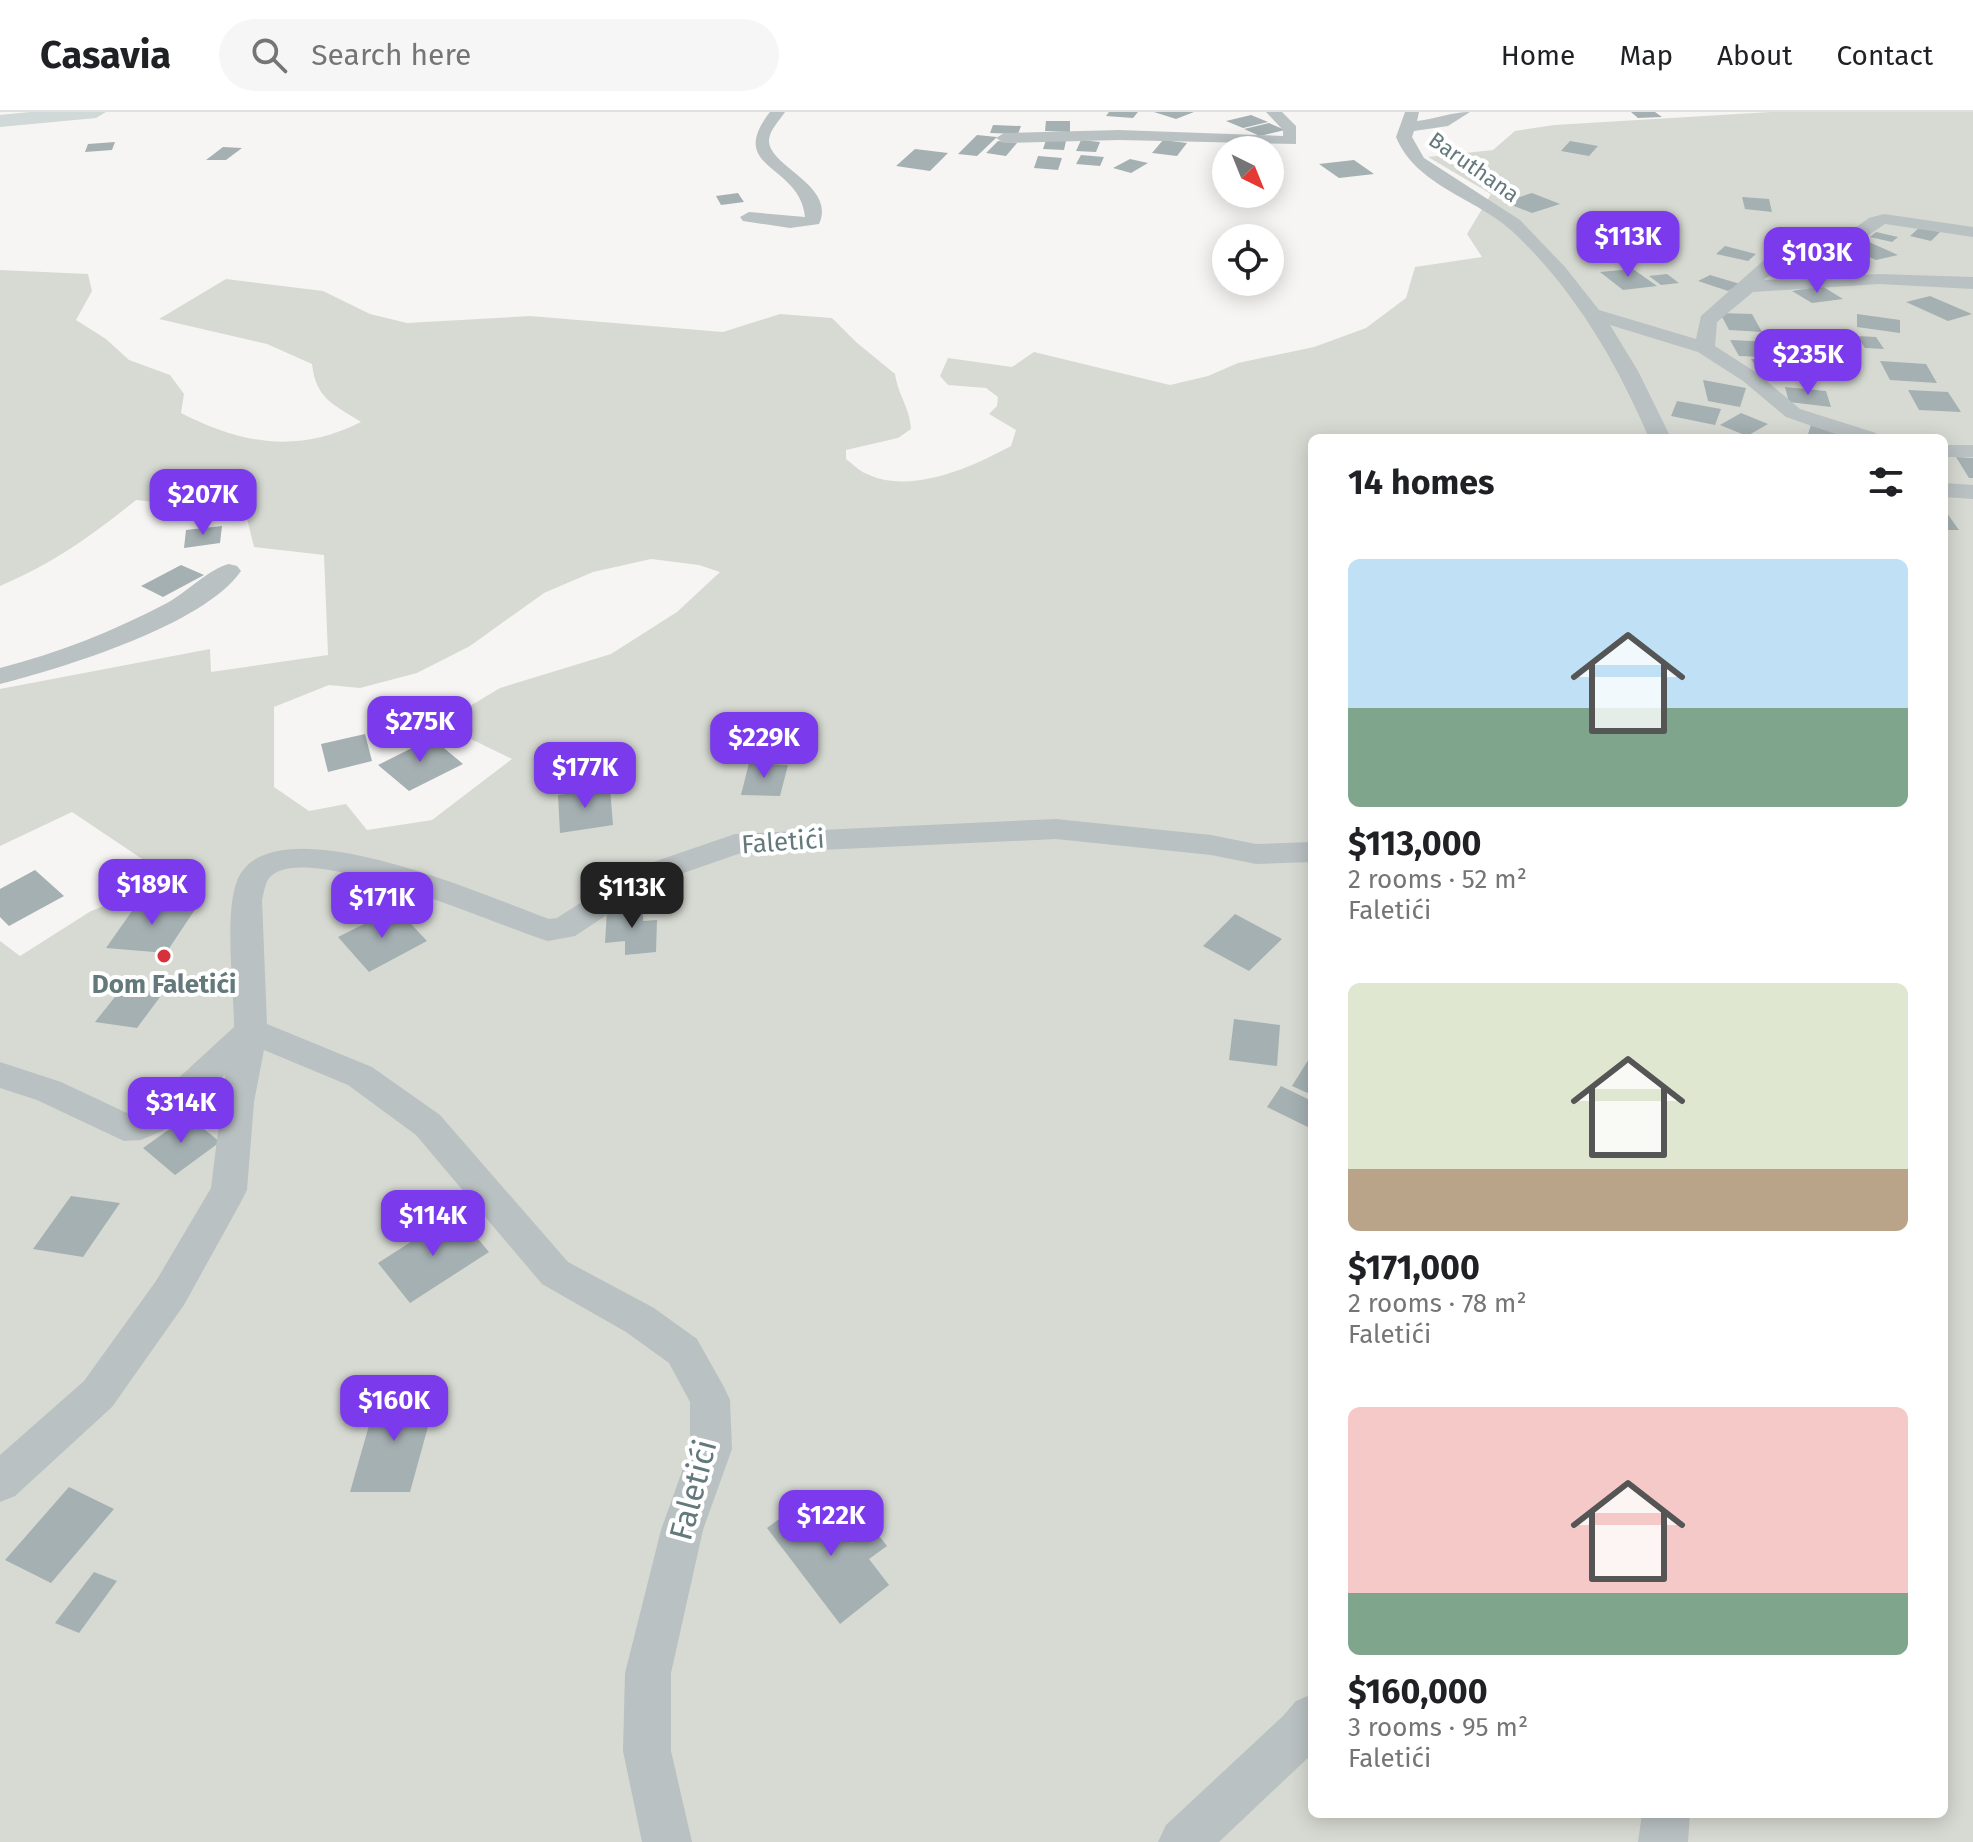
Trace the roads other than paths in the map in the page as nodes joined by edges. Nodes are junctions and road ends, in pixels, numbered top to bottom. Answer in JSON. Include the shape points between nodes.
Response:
{"nodes":[{"id":1,"x":96,"y":112,"type":"edge"},
{"id":2,"x":778,"y":112,"type":"edge"},
{"id":3,"x":1273,"y":112,"type":"edge"},
{"id":4,"x":1463,"y":112,"type":"edge"},
{"id":5,"x":1409,"y":120,"type":"edge"},
{"id":6,"x":0,"y":121,"type":"edge"},
{"id":7,"x":1004,"y":138,"type":"dead end"},
{"id":8,"x":749,"y":217,"type":"dead end"},
{"id":9,"x":1972,"y":232,"type":"edge"},
{"id":10,"x":1973,"y":283,"type":"edge"},
{"id":11,"x":1748,"y":287,"type":"junction"},
{"id":12,"x":1596,"y":315,"type":"junction"},
{"id":13,"x":1705,"y":348,"type":"junction"},
{"id":14,"x":1659,"y":434,"type":"edge"},
{"id":15,"x":1856,"y":434,"type":"edge"},
{"id":16,"x":1948,"y":451,"type":"edge"},
{"id":17,"x":1973,"y":451,"type":"edge"},
{"id":18,"x":1948,"y":490,"type":"edge"},
{"id":19,"x":1973,"y":492,"type":"edge"},
{"id":20,"x":229,"y":571,"type":"dead end"},
{"id":21,"x":0,"y":676,"type":"edge"},
{"id":22,"x":1308,"y":852,"type":"edge"},
{"id":23,"x":251,"y":1031,"type":"junction"},
{"id":24,"x":0,"y":1075,"type":"edge"},
{"id":25,"x":0,"y":1482,"type":"edge"},
{"id":26,"x":1308,"y":1722,"type":"edge"},
{"id":27,"x":1666,"y":1818,"type":"edge"},
{"id":28,"x":667,"y":1842,"type":"edge"},
{"id":29,"x":1183,"y":1842,"type":"edge"},
{"id":30,"x":1663,"y":1842,"type":"edge"}],
"edges":[{"from":1,"to":6,"type":"main road"},
{"from":2,"to":8,"type":"street","via":[[763,129],[760,144],[766,156],[804,187],[815,215],[813,220],[793,223]]},
{"from":3,"to":7,"type":"street","via":[[1291,129],[1291,141],[1146,135]]},
{"from":4,"to":5,"type":"street","name":"Baruthana","via":[[1443,123]]},
{"from":5,"to":12,"type":"street","name":"Baruthana","via":[[1405,145],[1413,157],[1509,220]]},
{"from":9,"to":11,"type":"street","via":[[1884,219],[1847,242],[1785,255]]},
{"from":10,"to":11,"type":"street","via":[[1879,279]]},
{"from":11,"to":13,"type":"street","via":[[1708,320]]},
{"from":12,"to":13,"type":"street"},
{"from":12,"to":14,"type":"street","name":"Baruthana","via":[[1647,402]]},
{"from":13,"to":15,"type":"street","via":[[1793,413]]},
{"from":16,"to":17,"type":"street"},
{"from":18,"to":19,"type":"street"},
{"from":20,"to":21,"type":"street","via":[[214,588],[187,604],[53,661]]},
{"from":22,"to":23,"type":"street","name":"Faletići","via":[[1256,854],[1056,829],[735,844],[644,876],[564,928],[548,930],[342,860],[283,859],[261,868],[247,900]]},
{"from":23,"to":24,"type":"street","via":[[159,1117],[141,1126],[124,1127],[49,1091]]},
{"from":23,"to":25,"type":"street","name":"Faletići","via":[[237,1102],[229,1190],[215,1218],[170,1293],[98,1394]]},
{"from":23,"to":28,"type":"street","name":"Faletići","via":[[360,1076],[428,1125],[555,1273],[640,1320],[683,1351],[710,1400],[711,1449],[682,1530],[648,1673],[647,1751]]},
{"from":26,"to":29,"type":"street"},
{"from":27,"to":30,"type":"street"}]}
